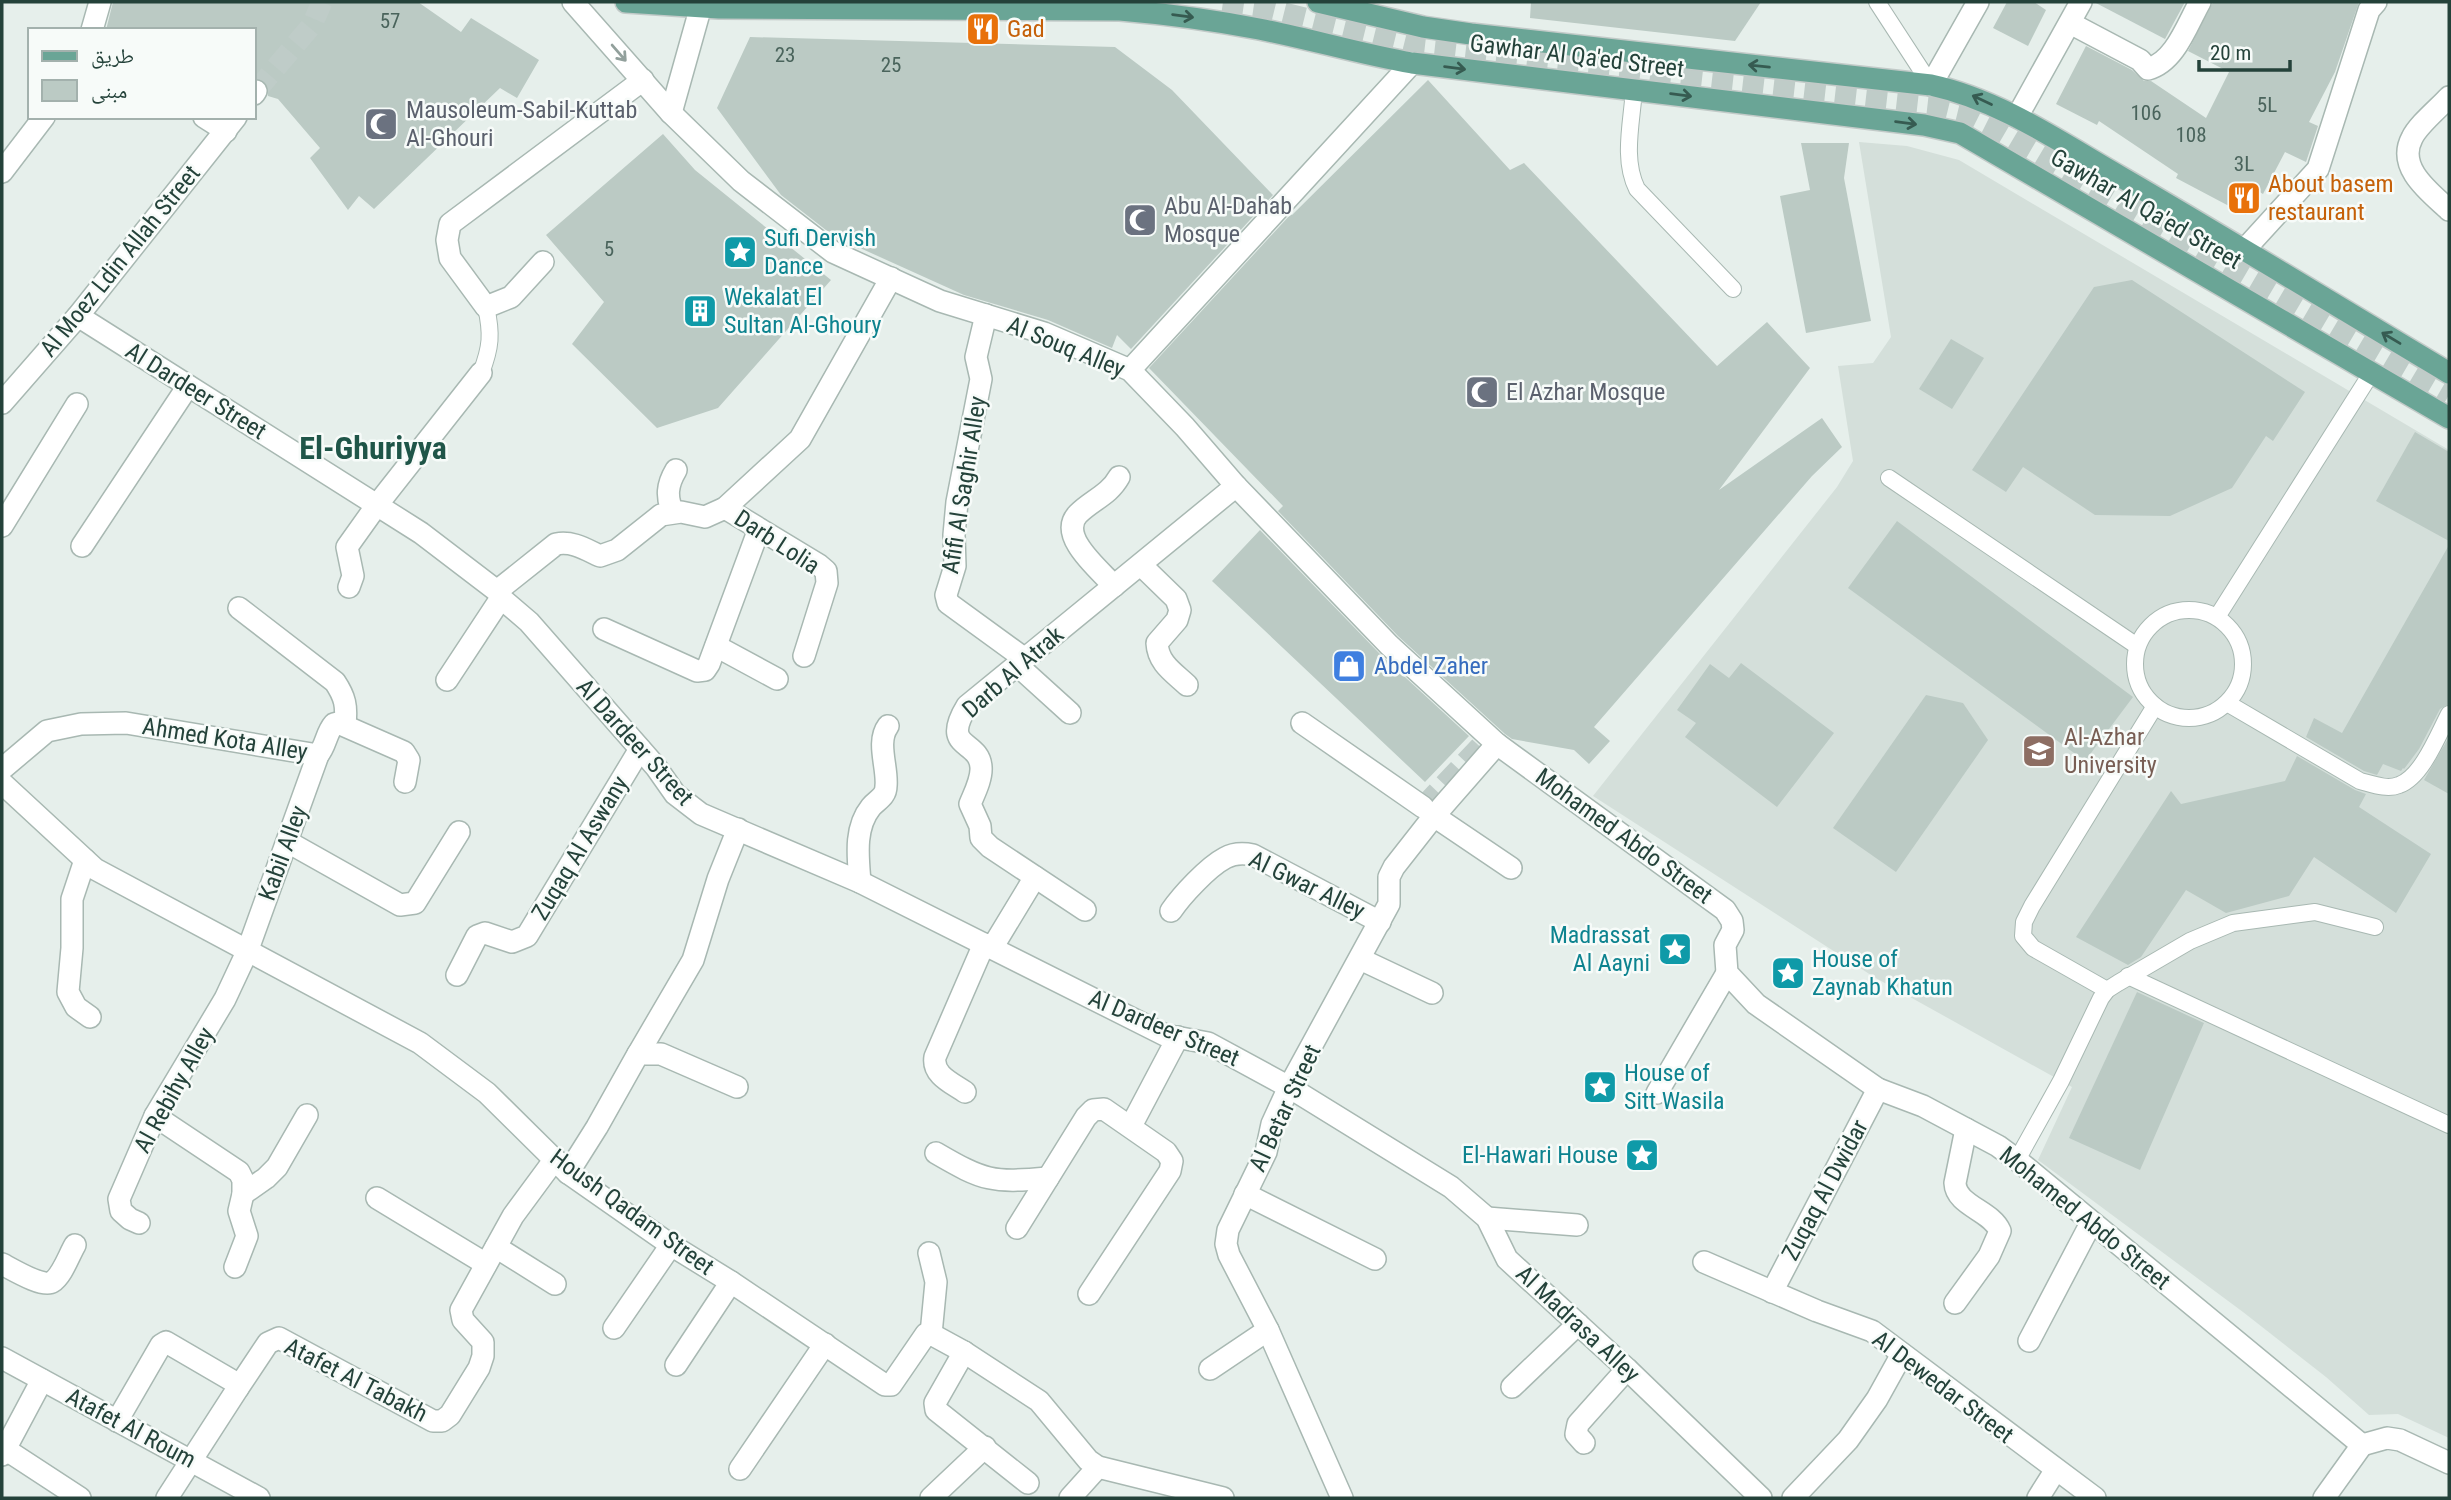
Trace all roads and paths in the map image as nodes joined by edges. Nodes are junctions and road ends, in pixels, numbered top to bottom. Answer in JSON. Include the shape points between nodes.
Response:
{"nodes":[{"id":1,"x":100,"y":2,"type":"edge"},
{"id":2,"x":573,"y":2,"type":"edge"},
{"id":3,"x":626,"y":2,"type":"edge"},
{"id":4,"x":1318,"y":2,"type":"edge"},
{"id":5,"x":1877,"y":2,"type":"edge"},
{"id":6,"x":1978,"y":2,"type":"edge"},
{"id":7,"x":2081,"y":2,"type":"edge"},
{"id":8,"x":2200,"y":2,"type":"edge"},
{"id":9,"x":2376,"y":2,"type":"edge"},
{"id":10,"x":701,"y":6,"type":"junction"},
{"id":11,"x":1360,"y":7,"type":"edge"},
{"id":12,"x":2070,"y":23,"type":"junction"},
{"id":13,"x":93,"y":28,"type":"edge"},
{"id":14,"x":1412,"y":63,"type":"junction"},
{"id":15,"x":643,"y":80,"type":"junction"},
{"id":16,"x":1931,"y":85,"type":"junction"},
{"id":17,"x":1634,"y":89,"type":"junction"},
{"id":18,"x":2449,"y":97,"type":"edge"},
{"id":19,"x":671,"y":113,"type":"junction"},
{"id":20,"x":2017,"y":117,"type":"junction"},
{"id":21,"x":42,"y":119,"type":"edge"},
{"id":22,"x":212,"y":119,"type":"edge"},
{"id":23,"x":231,"y":124,"type":"edge"},
{"id":24,"x":2,"y":172,"type":"edge"},
{"id":25,"x":2449,"y":210,"type":"edge"},
{"id":26,"x":2245,"y":249,"type":"junction"},
{"id":27,"x":542,"y":262,"type":"dead end"},
{"id":28,"x":891,"y":278,"type":"junction"},
{"id":29,"x":1734,"y":289,"type":"dead end"},
{"id":30,"x":486,"y":306,"type":"junction"},
{"id":31,"x":986,"y":315,"type":"junction"},
{"id":32,"x":78,"y":316,"type":"junction"},
{"id":33,"x":1130,"y":370,"type":"junction"},
{"id":34,"x":2448,"y":371,"type":"edge"},
{"id":35,"x":2372,"y":372,"type":"junction"},
{"id":36,"x":481,"y":373,"type":"joint"},
{"id":37,"x":188,"y":386,"type":"junction"},
{"id":38,"x":2,"y":403,"type":"edge"},
{"id":39,"x":77,"y":404,"type":"dead end"},
{"id":40,"x":2449,"y":418,"type":"edge"},
{"id":41,"x":676,"y":470,"type":"dead end"},
{"id":42,"x":1119,"y":477,"type":"dead end"},
{"id":43,"x":1889,"y":478,"type":"dead end"},
{"id":44,"x":1236,"y":486,"type":"junction"},
{"id":45,"x":377,"y":505,"type":"junction"},
{"id":46,"x":725,"y":508,"type":"junction"},
{"id":47,"x":673,"y":512,"type":"junction"},
{"id":48,"x":2,"y":526,"type":"edge"},
{"id":49,"x":760,"y":529,"type":"junction"},
{"id":50,"x":82,"y":546,"type":"dead end"},
{"id":51,"x":1141,"y":565,"type":"junction"},
{"id":52,"x":1114,"y":586,"type":"junction"},
{"id":53,"x":349,"y":587,"type":"dead end"},
{"id":54,"x":499,"y":594,"type":"junction"},
{"id":55,"x":239,"y":608,"type":"dead end"},
{"id":56,"x":2217,"y":617,"type":"junction"},
{"id":57,"x":604,"y":629,"type":"dead end"},
{"id":58,"x":716,"y":646,"type":"junction"},
{"id":59,"x":2137,"y":646,"type":"junction"},
{"id":60,"x":804,"y":656,"type":"dead end"},
{"id":61,"x":1021,"y":662,"type":"junction"},
{"id":62,"x":777,"y":679,"type":"dead end"},
{"id":63,"x":447,"y":680,"type":"dead end"},
{"id":64,"x":1187,"y":685,"type":"dead end"},
{"id":65,"x":2227,"y":702,"type":"junction"},
{"id":66,"x":2155,"y":706,"type":"junction"},
{"id":67,"x":1070,"y":713,"type":"dead end"},
{"id":68,"x":2449,"y":714,"type":"edge"},
{"id":69,"x":1301,"y":723,"type":"dead end"},
{"id":70,"x":345,"y":724,"type":"junction"},
{"id":71,"x":888,"y":726,"type":"dead end"},
{"id":72,"x":1496,"y":744,"type":"junction"},
{"id":73,"x":640,"y":749,"type":"junction"},
{"id":74,"x":318,"y":755,"type":"junction"},
{"id":75,"x":2,"y":769,"type":"edge"},
{"id":76,"x":405,"y":782,"type":"dead end"},
{"id":77,"x":2,"y":783,"type":"edge"},
{"id":78,"x":1429,"y":811,"type":"junction"},
{"id":79,"x":738,"y":830,"type":"junction"},
{"id":80,"x":459,"y":832,"type":"dead end"},
{"id":81,"x":288,"y":842,"type":"junction"},
{"id":82,"x":85,"y":860,"type":"junction"},
{"id":83,"x":1511,"y":868,"type":"dead end"},
{"id":84,"x":1035,"y":877,"type":"junction"},
{"id":85,"x":860,"y":882,"type":"junction"},
{"id":86,"x":1085,"y":910,"type":"dead end"},
{"id":87,"x":1171,"y":911,"type":"dead end"},
{"id":88,"x":1380,"y":922,"type":"junction"},
{"id":89,"x":2375,"y":926,"type":"dead end"},
{"id":90,"x":988,"y":946,"type":"junction"},
{"id":91,"x":247,"y":952,"type":"junction"},
{"id":92,"x":1360,"y":959,"type":"junction"},
{"id":93,"x":1727,"y":972,"type":"junction"},
{"id":94,"x":457,"y":975,"type":"dead end"},
{"id":95,"x":2128,"y":976,"type":"junction"},
{"id":96,"x":2107,"y":990,"type":"junction"},
{"id":97,"x":1432,"y":993,"type":"dead end"},
{"id":98,"x":90,"y":1017,"type":"dead end"},
{"id":99,"x":1178,"y":1037,"type":"junction"},
{"id":100,"x":638,"y":1054,"type":"junction"},
{"id":101,"x":737,"y":1087,"type":"dead end"},
{"id":102,"x":1289,"y":1087,"type":"junction"},
{"id":103,"x":1878,"y":1089,"type":"junction"},
{"id":104,"x":965,"y":1092,"type":"dead end"},
{"id":105,"x":1657,"y":1093,"type":"dead end"},
{"id":106,"x":307,"y":1115,"type":"dead end"},
{"id":107,"x":155,"y":1116,"type":"junction"},
{"id":108,"x":2449,"y":1125,"type":"edge"},
{"id":109,"x":1131,"y":1126,"type":"junction"},
{"id":110,"x":1966,"y":1129,"type":"junction"},
{"id":111,"x":936,"y":1153,"type":"dead end"},
{"id":112,"x":2017,"y":1160,"type":"junction"},
{"id":113,"x":561,"y":1166,"type":"junction"},
{"id":114,"x":1048,"y":1178,"type":"junction"},
{"id":115,"x":243,"y":1194,"type":"junction"},
{"id":116,"x":1245,"y":1194,"type":"junction"},
{"id":117,"x":377,"y":1198,"type":"dead end"},
{"id":118,"x":1487,"y":1218,"type":"junction"},
{"id":119,"x":139,"y":1223,"type":"dead end"},
{"id":120,"x":2091,"y":1223,"type":"junction"},
{"id":121,"x":1577,"y":1225,"type":"dead end"},
{"id":122,"x":1017,"y":1228,"type":"dead end"},
{"id":123,"x":75,"y":1245,"type":"dead end"},
{"id":124,"x":671,"y":1245,"type":"junction"},
{"id":125,"x":929,"y":1253,"type":"dead end"},
{"id":126,"x":491,"y":1256,"type":"junction"},
{"id":127,"x":1375,"y":1259,"type":"dead end"},
{"id":128,"x":1704,"y":1262,"type":"dead end"},
{"id":129,"x":2,"y":1264,"type":"edge"},
{"id":130,"x":235,"y":1267,"type":"dead end"},
{"id":131,"x":731,"y":1282,"type":"junction"},
{"id":132,"x":555,"y":1284,"type":"dead end"},
{"id":133,"x":1772,"y":1292,"type":"junction"},
{"id":134,"x":1089,"y":1294,"type":"dead end"},
{"id":135,"x":1955,"y":1303,"type":"dead end"},
{"id":136,"x":1578,"y":1324,"type":"junction"},
{"id":137,"x":614,"y":1328,"type":"dead end"},
{"id":138,"x":1268,"y":1331,"type":"junction"},
{"id":139,"x":931,"y":1334,"type":"junction"},
{"id":140,"x":2029,"y":1341,"type":"dead end"},
{"id":141,"x":825,"y":1344,"type":"junction"},
{"id":142,"x":964,"y":1352,"type":"junction"},
{"id":143,"x":1902,"y":1354,"type":"junction"},
{"id":144,"x":2,"y":1358,"type":"edge"},
{"id":145,"x":676,"y":1365,"type":"dead end"},
{"id":146,"x":1210,"y":1369,"type":"dead end"},
{"id":147,"x":1628,"y":1369,"type":"junction"},
{"id":148,"x":42,"y":1380,"type":"junction"},
{"id":149,"x":1512,"y":1387,"type":"dead end"},
{"id":150,"x":238,"y":1388,"type":"junction"},
{"id":151,"x":117,"y":1421,"type":"junction"},
{"id":152,"x":1584,"y":1443,"type":"dead end"},
{"id":153,"x":2362,"y":1445,"type":"junction"},
{"id":154,"x":985,"y":1447,"type":"junction"},
{"id":155,"x":3,"y":1452,"type":"edge"},
{"id":156,"x":191,"y":1461,"type":"junction"},
{"id":157,"x":2449,"y":1463,"type":"edge"},
{"id":158,"x":1098,"y":1467,"type":"junction"},
{"id":159,"x":740,"y":1469,"type":"dead end"},
{"id":160,"x":2055,"y":1471,"type":"junction"},
{"id":161,"x":1028,"y":1483,"type":"dead end"},
{"id":162,"x":79,"y":1498,"type":"edge"},
{"id":163,"x":167,"y":1498,"type":"edge"},
{"id":164,"x":259,"y":1498,"type":"edge"},
{"id":165,"x":931,"y":1498,"type":"edge"},
{"id":166,"x":1070,"y":1498,"type":"edge"},
{"id":167,"x":1223,"y":1498,"type":"edge"},
{"id":168,"x":1342,"y":1498,"type":"edge"},
{"id":169,"x":1761,"y":1498,"type":"edge"},
{"id":170,"x":1793,"y":1498,"type":"edge"},
{"id":171,"x":2038,"y":1498,"type":"edge"},
{"id":172,"x":2095,"y":1498,"type":"edge"},
{"id":173,"x":2324,"y":1498,"type":"edge"}],
"edges":[{"from":1,"to":13,"type":"street"},
{"from":2,"to":15,"type":"street","name":"Al Souq Alley","one_way":true},
{"from":3,"to":10,"type":"main road","name":"Gawhar Al Qa'ed Street"},
{"from":4,"to":11,"type":"main road","name":"Gawhar Al Qa'ed Street"},
{"from":5,"to":16,"type":"lane"},
{"from":6,"to":16,"type":"street"},
{"from":7,"to":12,"type":"street"},
{"from":8,"to":12,"type":"street","via":[[2168,57],[2148,69],[2140,60]]},
{"from":9,"to":26,"type":"street","via":[[2369,10],[2318,169]]},
{"from":10,"to":14,"type":"main road","name":"Gawhar Al Qa'ed Street","one_way":true,"via":[[1120,10],[1260,29]]},
{"from":10,"to":19,"type":"street"},
{"from":16,"to":11,"type":"main road","name":"Gawhar Al Qa'ed Street","one_way":true,"via":[[1471,34],[1423,27]]},
{"from":12,"to":20,"type":"street"},
{"from":14,"to":17,"type":"main road","name":"Gawhar Al Qa'ed Street","one_way":true},
{"from":14,"to":33,"type":"street"},
{"from":15,"to":19,"type":"street","name":"Al Souq Alley"},
{"from":15,"to":30,"type":"street","via":[[450,224],[450,258]]},
{"from":20,"to":16,"type":"main road","name":"Gawhar Al Qa'ed Street","one_way":true,"via":[[1973,96]]},
{"from":17,"to":29,"type":"lane","via":[[1631,176],[1637,188]]},
{"from":17,"to":35,"type":"main road","name":"Gawhar Al Qa'ed Street","one_way":true,"via":[[1960,133]]},
{"from":18,"to":25,"type":"street","via":[[2412,138],[2409,152],[2416,179]]},
{"from":19,"to":28,"type":"street","name":"Al Souq Alley","via":[[741,181],[833,252]]},
{"from":20,"to":26,"type":"main road","name":"Gawhar Al Qa'ed Street"},
{"from":21,"to":24,"type":"street"},
{"from":22,"to":23,"type":"street"},
{"from":23,"to":32,"type":"street","name":"Al Moez Ldin Allah Street"},
{"from":34,"to":26,"type":"main road","name":"Gawhar Al Qa'ed Street","one_way":true},
{"from":27,"to":30,"type":"street","via":[[511,296]]},
{"from":28,"to":31,"type":"street","name":"Al Souq Alley"},
{"from":28,"to":46,"type":"street","via":[[800,439]]},
{"from":30,"to":36,"type":"lane","via":[[492,332]]},
{"from":31,"to":33,"type":"street","name":"Al Souq Alley","via":[[1044,333]]},
{"from":31,"to":61,"type":"street","name":"Afifi Al Saghir Alley","via":[[976,357],[981,379],[957,502],[955,566],[946,595],[948,603]]},
{"from":32,"to":37,"type":"street","name":"Al Dardeer Street"},
{"from":32,"to":38,"type":"street","name":"Al Moez Ldin Allah Street"},
{"from":33,"to":44,"type":"street","name":"Al Souq Alley"},
{"from":35,"to":40,"type":"main road","name":"Gawhar Al Qa'ed Street"},
{"from":35,"to":56,"type":"lane"},
{"from":36,"to":45,"type":"street"},
{"from":37,"to":45,"type":"street","name":"Al Dardeer Street"},
{"from":37,"to":50,"type":"street"},
{"from":39,"to":48,"type":"street"},
{"from":41,"to":47,"type":"street","via":[[668,486]]},
{"from":42,"to":52,"type":"street","via":[[1112,489],[1077,514],[1072,525],[1078,546]]},
{"from":43,"to":59,"type":"lane"},
{"from":44,"to":51,"type":"street","name":"Darb Al Atrak"},
{"from":44,"to":72,"type":"street","name":"Al Souq Alley","via":[[1389,645]]},
{"from":45,"to":53,"type":"street","via":[[348,547],[353,576]]},
{"from":45,"to":54,"type":"street","name":"Al Dardeer Street"},
{"from":46,"to":47,"type":"street","via":[[705,517]]},
{"from":46,"to":49,"type":"street","name":"Darb Lolia"},
{"from":47,"to":54,"type":"street","via":[[607,555],[565,542],[556,544]]},
{"from":49,"to":58,"type":"street"},
{"from":49,"to":60,"type":"street","name":"Darb Lolia","via":[[826,571],[827,583]]},
{"from":51,"to":52,"type":"street","name":"Darb Al Atrak"},
{"from":51,"to":64,"type":"street","via":[[1176,599],[1177,620],[1157,643],[1157,652],[1162,663]]},
{"from":52,"to":61,"type":"street","name":"Darb Al Atrak"},
{"from":54,"to":63,"type":"street"},
{"from":54,"to":73,"type":"street","name":"Al Dardeer Street"},
{"from":55,"to":70,"type":"street","via":[[335,682],[345,696]]},
{"from":56,"to":59,"type":"lane","via":[[2194,610],[2169,613],[2149,626]]},
{"from":56,"to":65,"type":"lane","via":[[2230,628],[2243,657],[2239,682]]},
{"from":57,"to":58,"type":"street","via":[[697,671],[705,670]]},
{"from":58,"to":62,"type":"street"},
{"from":59,"to":66,"type":"lane","via":[[2134,669],[2141,690]]},
{"from":61,"to":67,"type":"street"},
{"from":61,"to":84,"type":"street","name":"Darb Al Atrak","via":[[967,706],[957,723],[958,735],[979,757],[982,769],[970,804],[982,838]]},
{"from":65,"to":66,"type":"lane","via":[[2192,718]]},
{"from":65,"to":68,"type":"lane","via":[[2360,781],[2379,786],[2398,786],[2417,773]]},
{"from":66,"to":96,"type":"lane","via":[[2024,922],[2023,936],[2032,947]]},
{"from":69,"to":78,"type":"street"},
{"from":70,"to":74,"type":"street","name":"Ahmed Kota Alley","via":[[334,724]]},
{"from":70,"to":76,"type":"street","via":[[404,752],[409,760]]},
{"from":71,"to":85,"type":"street","via":[[883,740],[886,791],[863,821],[857,843]]},
{"from":72,"to":78,"type":"street","name":"Al Betar Street"},
{"from":72,"to":93,"type":"street","name":"Mohamed Abdo Street","via":[[1725,910],[1733,930],[1724,945]]},
{"from":73,"to":79,"type":"street","name":"Al Dardeer Street","via":[[676,794],[701,814]]},
{"from":73,"to":94,"type":"street","name":"Zuqaq Al Aswany","via":[[527,936],[512,942],[485,933],[477,936]]},
{"from":74,"to":75,"type":"street","name":"Ahmed Kota Alley","via":[[126,723],[81,724],[47,731]]},
{"from":74,"to":81,"type":"street","name":"Kabil Alley"},
{"from":77,"to":82,"type":"street","name":"Housh Qadam Street"},
{"from":78,"to":83,"type":"street"},
{"from":78,"to":88,"type":"street","name":"Al Betar Street","via":[[1389,877],[1389,904]]},
{"from":79,"to":85,"type":"street","name":"Al Dardeer Street"},
{"from":79,"to":100,"type":"street","name":"Atafet Al Tabakh","via":[[693,960]]},
{"from":80,"to":81,"type":"street","via":[[415,903],[407,906]]},
{"from":81,"to":91,"type":"street","name":"Kabil Alley"},
{"from":82,"to":91,"type":"street","name":"Housh Qadam Street"},
{"from":82,"to":98,"type":"street","via":[[72,899],[68,992],[76,1007]]},
{"from":84,"to":86,"type":"street","name":"Darb Al Atrak"},
{"from":84,"to":90,"type":"street"},
{"from":85,"to":90,"type":"street","name":"Al Dardeer Street"},
{"from":87,"to":88,"type":"street","name":"Al Gwar Alley","via":[[1180,897],[1224,858],[1240,853],[1253,855]]},
{"from":88,"to":92,"type":"street","name":"Al Betar Street"},
{"from":89,"to":95,"type":"lane","via":[[2315,912],[2233,923]]},
{"from":90,"to":99,"type":"street","name":"Al Dardeer Street","via":[[1165,1035]]},
{"from":90,"to":104,"type":"street","via":[[933,1065]]},
{"from":91,"to":107,"type":"street","name":"Al Rebihy Alley","via":[[225,999]]},
{"from":91,"to":113,"type":"street","name":"Housh Qadam Street","via":[[420,1043],[487,1093]]},
{"from":92,"to":97,"type":"street"},
{"from":92,"to":102,"type":"street","name":"Al Betar Street"},
{"from":93,"to":103,"type":"street","name":"Mohamed Abdo Street","via":[[1756,1004]]},
{"from":93,"to":105,"type":"street"},
{"from":95,"to":96,"type":"lane"},
{"from":95,"to":108,"type":"lane"},
{"from":96,"to":112,"type":"lane"},
{"from":99,"to":102,"type":"street","name":"Al Dardeer Street","via":[[1208,1043]]},
{"from":99,"to":109,"type":"street"},
{"from":100,"to":101,"type":"street","via":[[661,1054]]},
{"from":100,"to":113,"type":"street","name":"Atafet Al Tabakh","via":[[597,1127]]},
{"from":102,"to":116,"type":"street","name":"Al Betar Street"},
{"from":102,"to":118,"type":"street","name":"Al Madrasa Alley","via":[[1451,1187]]},
{"from":103,"to":110,"type":"street","name":"Mohamed Abdo Street"},
{"from":103,"to":133,"type":"street","name":"Zuqaq Al Dwidar"},
{"from":106,"to":115,"type":"street","via":[[277,1167]]},
{"from":107,"to":115,"type":"street","via":[[239,1172]]},
{"from":107,"to":119,"type":"street","name":"Al Rebihy Alley","via":[[119,1199],[121,1211]]},
{"from":109,"to":114,"type":"street","via":[[1104,1109],[1093,1111]]},
{"from":109,"to":134,"type":"street","via":[[1166,1152],[1172,1161],[1170,1171]]},
{"from":110,"to":112,"type":"street","name":"Mohamed Abdo Street"},
{"from":110,"to":135,"type":"street","via":[[1955,1191],[1993,1219],[2000,1231],[1989,1256]]},
{"from":111,"to":114,"type":"street","via":[[990,1180]]},
{"from":112,"to":120,"type":"street","name":"Mohamed Abdo Street"},
{"from":113,"to":124,"type":"street","name":"Housh Qadam Street"},
{"from":113,"to":126,"type":"street","name":"Atafet Al Tabakh","via":[[513,1216]]},
{"from":114,"to":122,"type":"street"},
{"from":115,"to":130,"type":"street","via":[[239,1211],[247,1236]]},
{"from":116,"to":127,"type":"street"},
{"from":116,"to":138,"type":"street","name":"Al Betar Street","via":[[1226,1244]]},
{"from":117,"to":126,"type":"street"},
{"from":118,"to":121,"type":"street"},
{"from":118,"to":136,"type":"street","name":"Al Madrasa Alley","via":[[1507,1259]]},
{"from":120,"to":140,"type":"street"},
{"from":120,"to":153,"type":"street","name":"Mohamed Abdo Street"},
{"from":123,"to":129,"type":"street","via":[[48,1284]]},
{"from":124,"to":131,"type":"street","name":"Housh Qadam Street"},
{"from":124,"to":137,"type":"street"},
{"from":125,"to":139,"type":"street","via":[[936,1282]]},
{"from":126,"to":132,"type":"street"},
{"from":126,"to":150,"type":"street","name":"Atafet Al Tabakh","via":[[461,1310],[463,1320],[482,1342],[483,1356],[450,1415],[442,1421],[433,1421],[279,1338],[268,1343]]},
{"from":128,"to":133,"type":"street","name":"Al Dewedar Street"},
{"from":131,"to":141,"type":"street","name":"Housh Qadam Street"},
{"from":131,"to":145,"type":"street"},
{"from":133,"to":143,"type":"street","name":"Al Dewedar Street","via":[[1872,1331]]},
{"from":136,"to":147,"type":"street","name":"Al Madrasa Alley"},
{"from":136,"to":149,"type":"street"},
{"from":138,"to":146,"type":"street"},
{"from":138,"to":168,"type":"street","name":"Al Betar Street"},
{"from":139,"to":141,"type":"street","name":"Housh Qadam Street","via":[[926,1334],[888,1386]]},
{"from":139,"to":142,"type":"street"},
{"from":141,"to":159,"type":"street"},
{"from":142,"to":154,"type":"street","via":[[935,1403],[936,1410]]},
{"from":142,"to":158,"type":"street","via":[[1039,1401]]},
{"from":143,"to":160,"type":"street","name":"Al Dewedar Street"},
{"from":143,"to":170,"type":"street","via":[[1847,1440]]},
{"from":144,"to":148,"type":"street","name":"Atafet Al Roum"},
{"from":147,"to":152,"type":"street","via":[[1578,1424],[1576,1434]]},
{"from":147,"to":169,"type":"street","name":"Al Madrasa Alley"},
{"from":148,"to":151,"type":"street","name":"Atafet Al Roum"},
{"from":148,"to":155,"type":"street"},
{"from":150,"to":151,"type":"street","via":[[235,1381],[166,1342]]},
{"from":150,"to":156,"type":"street"},
{"from":151,"to":156,"type":"street","name":"Atafet Al Roum"},
{"from":153,"to":157,"type":"street","via":[[2387,1438],[2400,1440]]},
{"from":153,"to":173,"type":"street"},
{"from":154,"to":161,"type":"street"},
{"from":154,"to":165,"type":"street"},
{"from":155,"to":162,"type":"street"},
{"from":156,"to":163,"type":"street"},
{"from":156,"to":164,"type":"street","name":"Atafet Al Roum"},
{"from":158,"to":166,"type":"street"},
{"from":158,"to":167,"type":"street"},
{"from":160,"to":171,"type":"street"},
{"from":160,"to":172,"type":"street","name":"Al Dewedar Street"}]}
